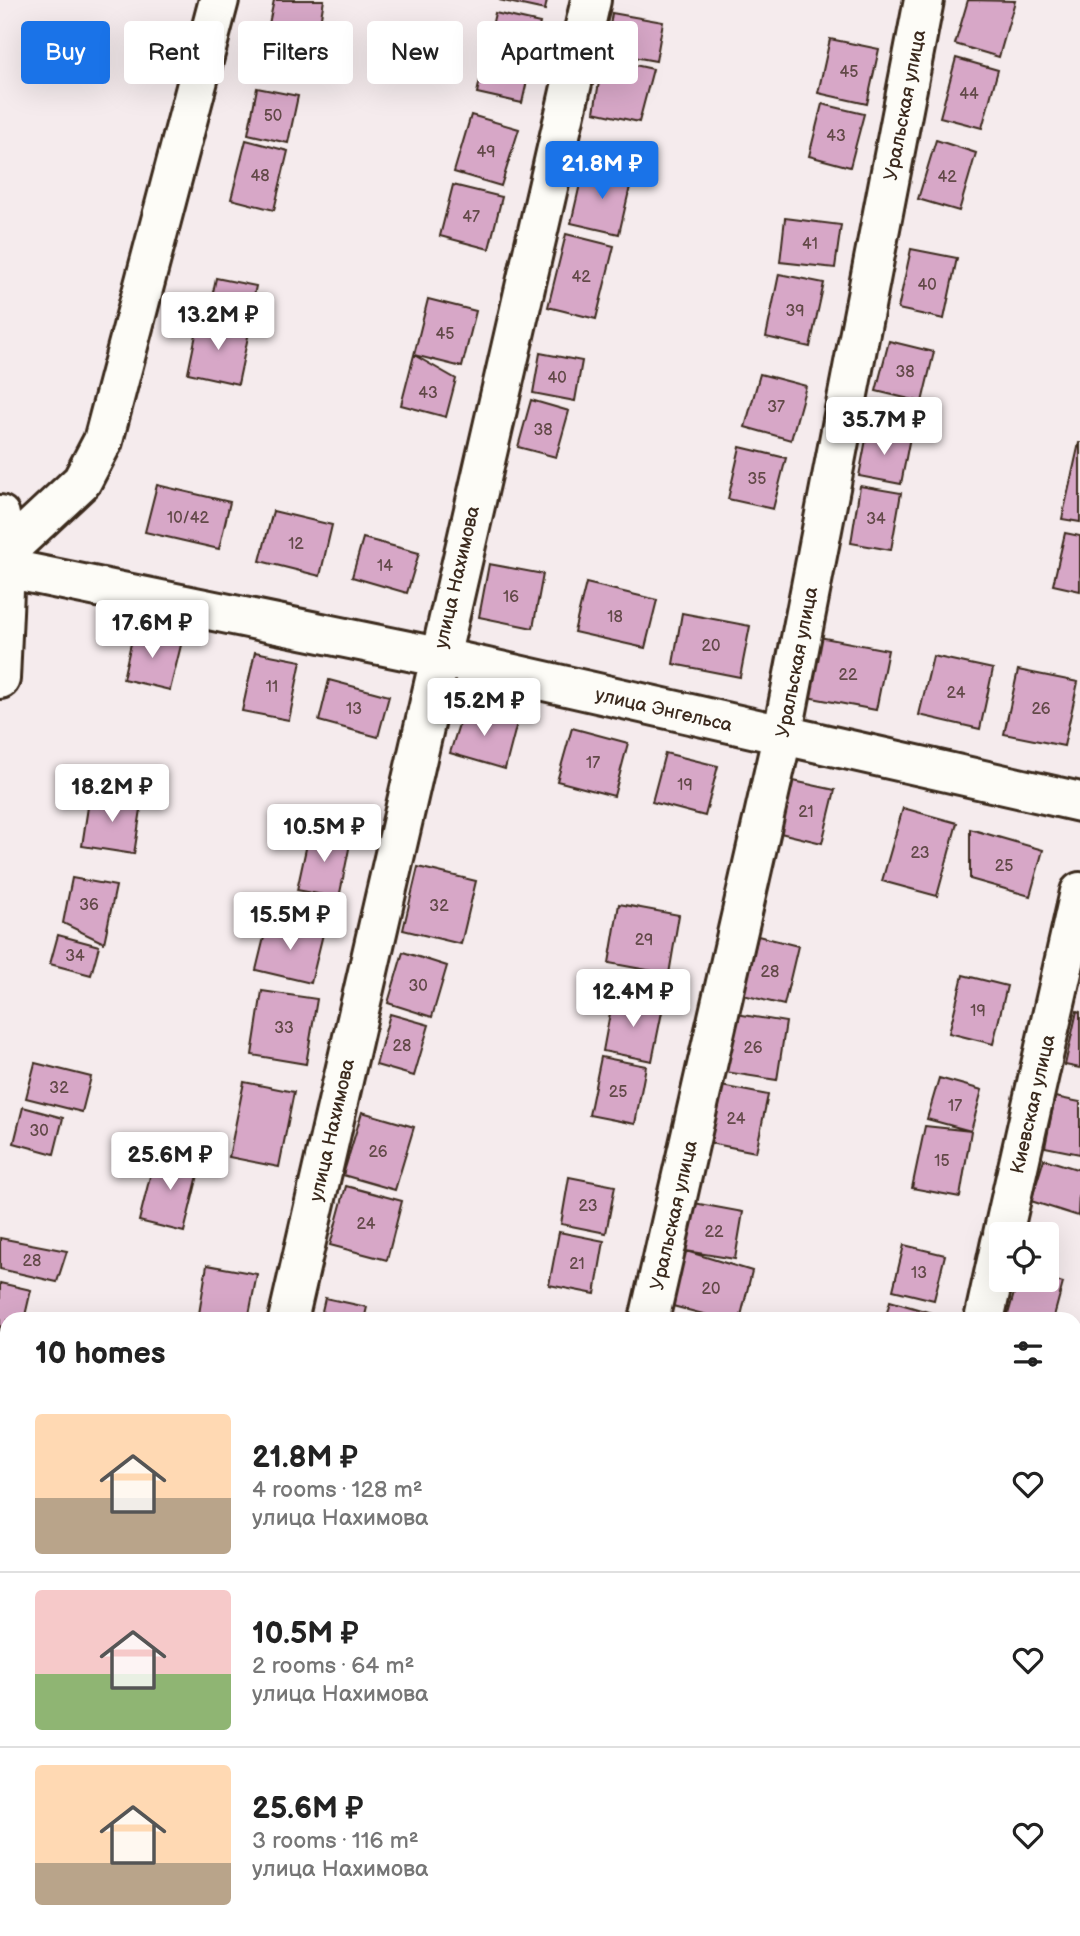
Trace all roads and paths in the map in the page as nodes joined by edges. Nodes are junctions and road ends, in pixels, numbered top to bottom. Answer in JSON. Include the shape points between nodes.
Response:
{"nodes":[{"id":1,"x":219,"y":0,"type":"edge"},
{"id":2,"x":592,"y":0,"type":"edge"},
{"id":3,"x":924,"y":0,"type":"edge"},
{"id":4,"x":0,"y":514,"type":"edge"},
{"id":5,"x":3,"y":563,"type":"edge"},
{"id":6,"x":438,"y":657,"type":"junction"},
{"id":7,"x":0,"y":679,"type":"edge"},
{"id":8,"x":782,"y":737,"type":"junction"},
{"id":9,"x":1080,"y":802,"type":"edge"},
{"id":10,"x":1080,"y":892,"type":"edge"},
{"id":11,"x":1006,"y":1222,"type":"edge"},
{"id":12,"x":990,"y":1292,"type":"edge"},
{"id":13,"x":290,"y":1312,"type":"edge"},
{"id":14,"x":651,"y":1312,"type":"edge"},
{"id":15,"x":986,"y":1312,"type":"edge"}],
"edges":[{"from":1,"to":5,"type":"main road","via":[[103,441],[82,481]]},
{"from":2,"to":6,"type":"main road","name":"улица Нахимова"},
{"from":3,"to":8,"type":"main road","name":"Уральская улица"},
{"from":4,"to":5,"type":"main road"},
{"from":5,"to":6,"type":"main road","name":"улица Энгельса"},
{"from":5,"to":7,"type":"main road"},
{"from":6,"to":8,"type":"main road","name":"улица Энгельса"},
{"from":6,"to":13,"type":"main road","name":"улица Нахимова"},
{"from":8,"to":9,"type":"main road","name":"улица Энгельса"},
{"from":8,"to":14,"type":"main road","name":"Уральская улица"},
{"from":10,"to":11,"type":"main road","name":"Киевская улица"},
{"from":12,"to":15,"type":"main road"}]}
